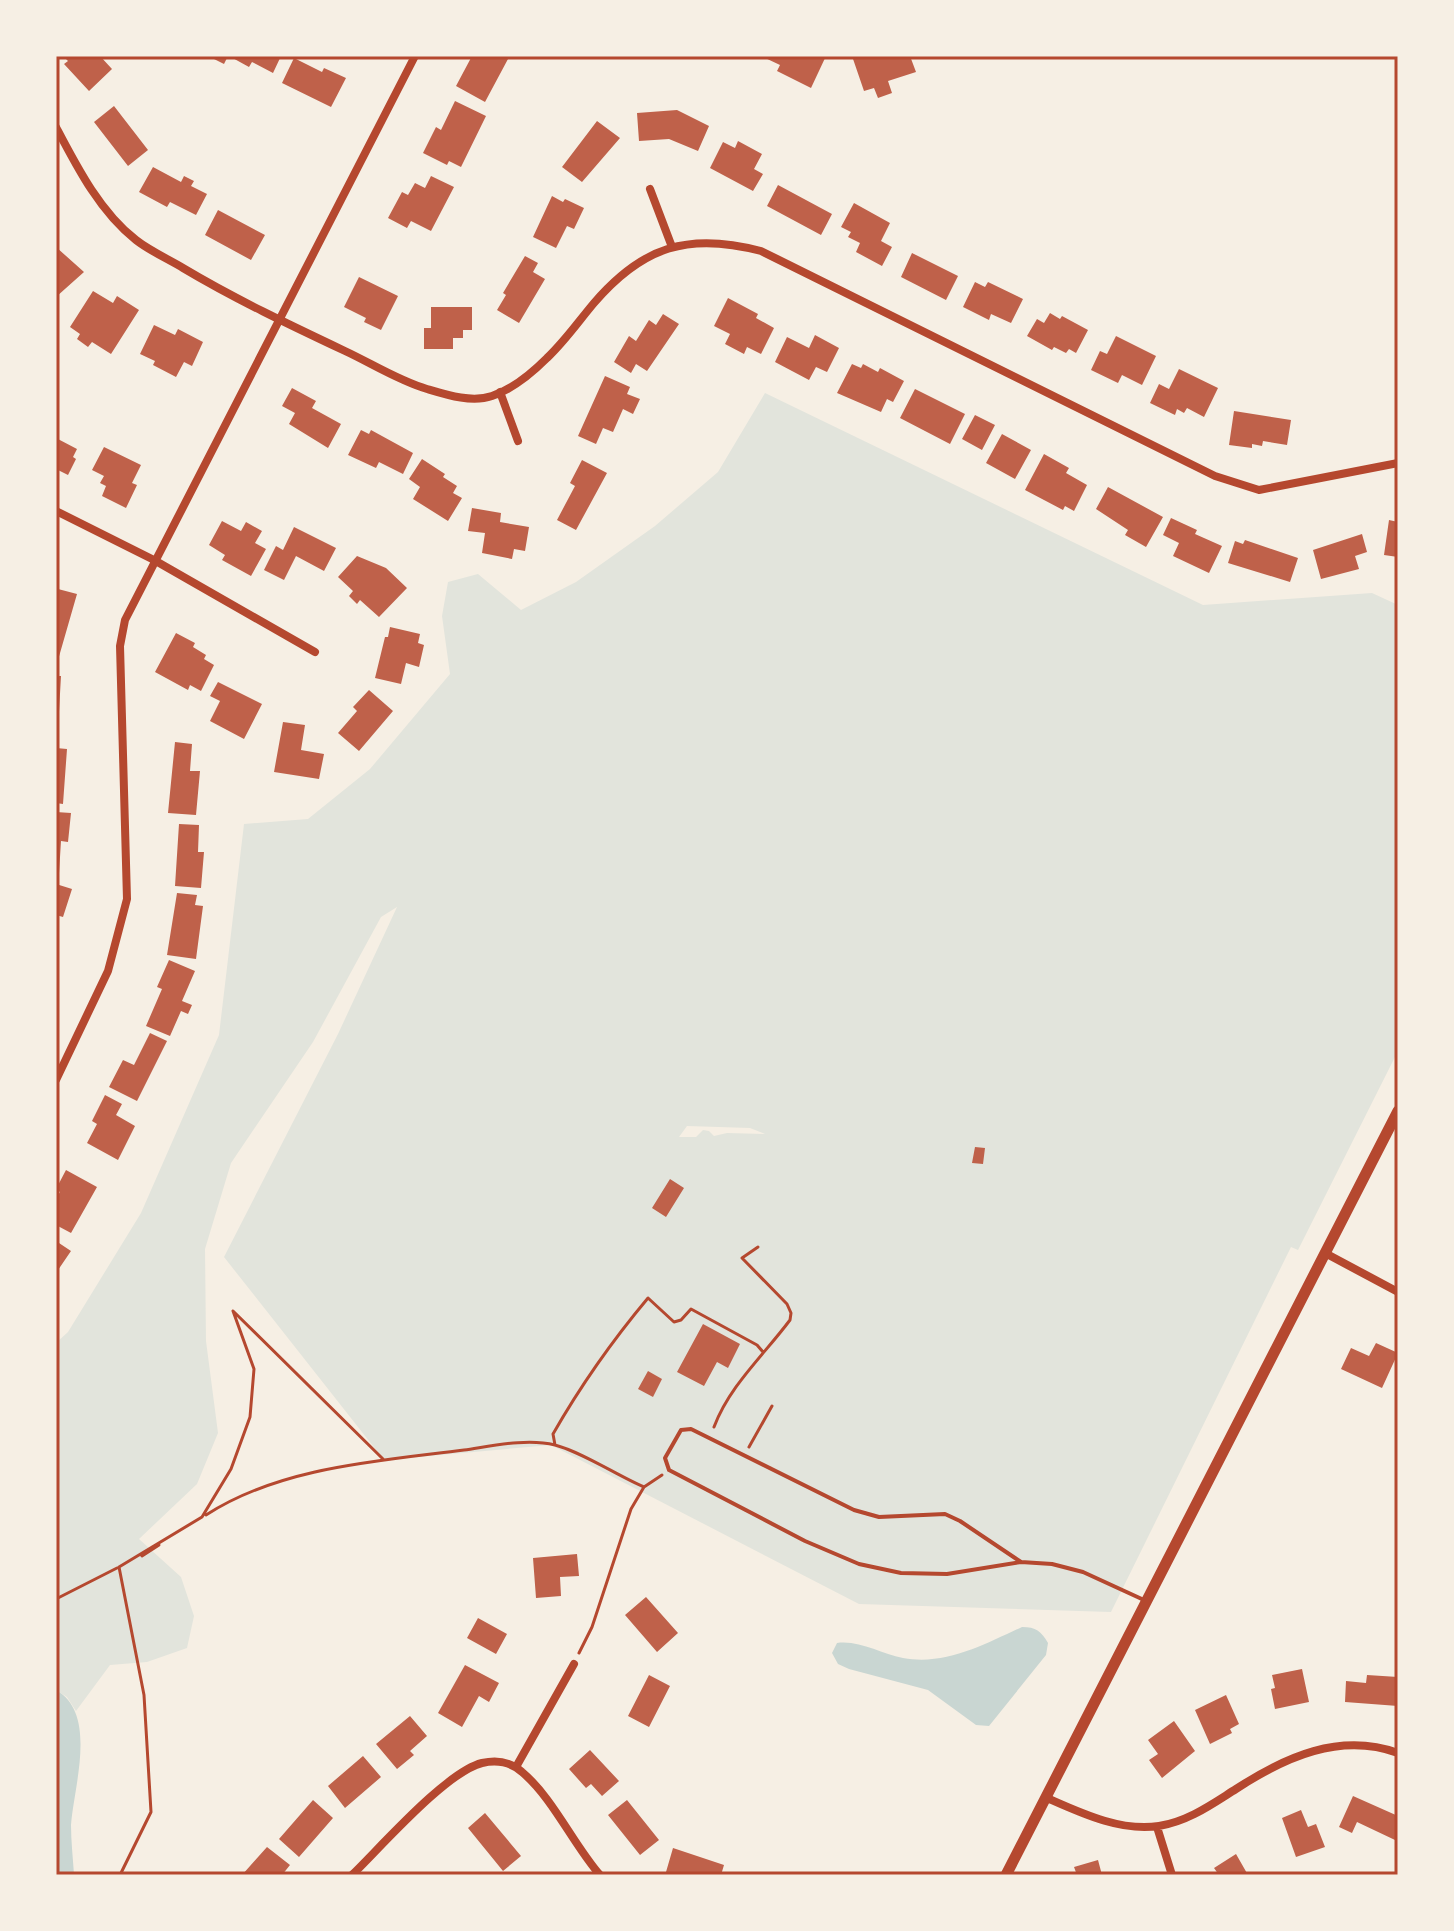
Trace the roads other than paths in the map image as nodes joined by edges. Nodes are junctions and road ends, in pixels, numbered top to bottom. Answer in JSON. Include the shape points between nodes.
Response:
{"nodes":[{"id":1,"x":415,"y":56,"type":"edge"},
{"id":2,"x":56,"y":127,"type":"edge"},
{"id":3,"x":650,"y":189,"type":"dead end"},
{"id":4,"x":672,"y":247,"type":"junction"},
{"id":5,"x":279,"y":320,"type":"junction"},
{"id":6,"x":500,"y":392,"type":"junction"},
{"id":7,"x":518,"y":441,"type":"dead end"},
{"id":8,"x":1398,"y":463,"type":"edge"},
{"id":9,"x":56,"y":511,"type":"edge"},
{"id":10,"x":154,"y":560,"type":"junction"},
{"id":11,"x":315,"y":652,"type":"dead end"},
{"id":12,"x":56,"y":1080,"type":"edge"},
{"id":13,"x":1398,"y":1111,"type":"edge"},
{"id":14,"x":1325,"y":1253,"type":"junction"},
{"id":15,"x":1398,"y":1292,"type":"edge"},
{"id":16,"x":1021,"y":1562,"type":"junction"},
{"id":17,"x":1147,"y":1602,"type":"junction"},
{"id":18,"x":574,"y":1664,"type":"road end"},
{"id":19,"x":1398,"y":1753,"type":"edge"},
{"id":20,"x":516,"y":1767,"type":"junction"},
{"id":21,"x":1047,"y":1798,"type":"junction"},
{"id":22,"x":1157,"y":1827,"type":"junction"},
{"id":23,"x":352,"y":1875,"type":"edge"},
{"id":24,"x":600,"y":1875,"type":"edge"},
{"id":25,"x":1006,"y":1875,"type":"edge"},
{"id":26,"x":1172,"y":1875,"type":"edge"}],
"edges":[{"from":1,"to":5,"type":"street"},
{"from":2,"to":5,"type":"street","via":[[111,216],[137,240]]},
{"from":3,"to":4,"type":"street"},
{"from":4,"to":6,"type":"street","via":[[621,274],[557,348]]},
{"from":4,"to":8,"type":"street","via":[[702,241],[761,251],[1247,488]]},
{"from":5,"to":6,"type":"street","via":[[424,389],[470,399]]},
{"from":5,"to":10,"type":"street"},
{"from":6,"to":7,"type":"street"},
{"from":9,"to":10,"type":"street"},
{"from":10,"to":11,"type":"street"},
{"from":10,"to":12,"type":"street","via":[[125,620],[120,646],[127,899],[108,971]]},
{"from":13,"to":14,"type":"street"},
{"from":14,"to":15,"type":"street"},
{"from":14,"to":17,"type":"street"},
{"from":16,"to":16,"type":"lane","via":[[945,1514],[879,1517],[854,1510],[691,1429],[681,1430],[665,1458],[669,1470],[859,1564],[901,1573],[947,1574]]},
{"from":16,"to":17,"type":"lane","via":[[1083,1572]]},
{"from":17,"to":21,"type":"street"},
{"from":18,"to":20,"type":"street"},
{"from":19,"to":22,"type":"street","via":[[1351,1744],[1327,1747],[1263,1771],[1193,1817]]},
{"from":20,"to":23,"type":"street","via":[[504,1761],[468,1769]]},
{"from":20,"to":24,"type":"street","via":[[550,1804]]},
{"from":21,"to":22,"type":"street","via":[[1087,1816]]},
{"from":21,"to":25,"type":"street"},
{"from":22,"to":26,"type":"street"}]}
